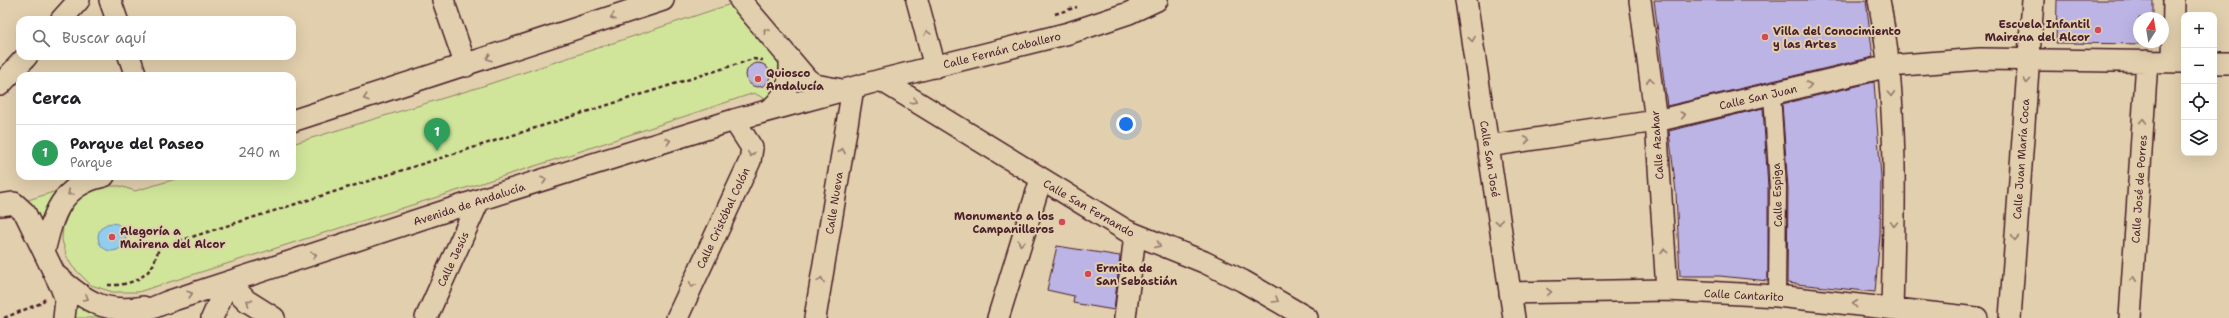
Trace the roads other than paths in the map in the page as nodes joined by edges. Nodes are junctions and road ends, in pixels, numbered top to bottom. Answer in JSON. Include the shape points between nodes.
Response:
{"nodes":[{"id":1,"x":79,"y":0,"type":"edge"},
{"id":2,"x":110,"y":0,"type":"edge"},
{"id":3,"x":443,"y":0,"type":"edge"},
{"id":4,"x":663,"y":0,"type":"edge"},
{"id":5,"x":740,"y":0,"type":"edge"},
{"id":6,"x":917,"y":0,"type":"edge"},
{"id":7,"x":1157,"y":0,"type":"edge"},
{"id":8,"x":1466,"y":0,"type":"edge"},
{"id":9,"x":1640,"y":0,"type":"edge"},
{"id":10,"x":1879,"y":0,"type":"edge"},
{"id":11,"x":2033,"y":0,"type":"edge"},
{"id":12,"x":2174,"y":0,"type":"edge"},
{"id":13,"x":65,"y":16,"type":"edge"},
{"id":14,"x":116,"y":16,"type":"edge"},
{"id":15,"x":23,"y":60,"type":"edge"},
{"id":16,"x":130,"y":60,"type":"edge"},
{"id":17,"x":2028,"y":60,"type":"junction"},
{"id":18,"x":2147,"y":61,"type":"junction"},
{"id":19,"x":790,"y":62,"type":"junction"},
{"id":20,"x":2179,"y":62,"type":"edge"},
{"id":21,"x":2217,"y":63,"type":"edge"},
{"id":22,"x":2229,"y":63,"type":"edge"},
{"id":23,"x":466,"y":66,"type":"junction"},
{"id":24,"x":1889,"y":66,"type":"junction"},
{"id":25,"x":935,"y":67,"type":"junction"},
{"id":26,"x":135,"y":72,"type":"edge"},
{"id":27,"x":881,"y":80,"type":"junction"},
{"id":28,"x":0,"y":84,"type":"edge"},
{"id":29,"x":848,"y":89,"type":"junction"},
{"id":30,"x":1772,"y":94,"type":"junction"},
{"id":31,"x":771,"y":109,"type":"junction"},
{"id":32,"x":296,"y":120,"type":"edge"},
{"id":33,"x":734,"y":120,"type":"junction"},
{"id":34,"x":1656,"y":121,"type":"junction"},
{"id":35,"x":1488,"y":146,"type":"junction"},
{"id":36,"x":1041,"y":179,"type":"junction"},
{"id":37,"x":91,"y":180,"type":"edge"},
{"id":38,"x":479,"y":200,"type":"junction"},
{"id":39,"x":9,"y":205,"type":"edge"},
{"id":40,"x":1135,"y":235,"type":"junction"},
{"id":41,"x":44,"y":252,"type":"junction"},
{"id":42,"x":57,"y":279,"type":"junction"},
{"id":43,"x":228,"y":282,"type":"junction"},
{"id":44,"x":1667,"y":290,"type":"junction"},
{"id":45,"x":1510,"y":293,"type":"junction"},
{"id":46,"x":1777,"y":296,"type":"junction"},
{"id":47,"x":167,"y":302,"type":"junction"},
{"id":48,"x":1892,"y":308,"type":"junction"},
{"id":49,"x":1001,"y":309,"type":"edge"},
{"id":50,"x":64,"y":318,"type":"edge"},
{"id":51,"x":128,"y":318,"type":"edge"},
{"id":52,"x":212,"y":318,"type":"edge"},
{"id":53,"x":274,"y":318,"type":"edge"},
{"id":54,"x":426,"y":318,"type":"edge"},
{"id":55,"x":677,"y":318,"type":"edge"},
{"id":56,"x":815,"y":318,"type":"edge"},
{"id":57,"x":1125,"y":318,"type":"edge"},
{"id":58,"x":1307,"y":318,"type":"edge"},
{"id":59,"x":1514,"y":318,"type":"edge"},
{"id":60,"x":1977,"y":318,"type":"edge"},
{"id":61,"x":2010,"y":318,"type":"edge"},
{"id":62,"x":2130,"y":318,"type":"edge"}],
"edges":[{"from":1,"to":13,"type":"street"},
{"from":2,"to":14,"type":"street"},
{"from":3,"to":23,"type":"street"},
{"from":4,"to":23,"type":"street","one_way":true},
{"from":19,"to":5,"type":"street","one_way":true},
{"from":25,"to":6,"type":"street","one_way":true},
{"from":7,"to":25,"type":"street","name":"Calle Fernán Caballero","via":[[1129,13],[1076,31]]},
{"from":8,"to":35,"type":"street","name":"Calle San José","one_way":true},
{"from":34,"to":9,"type":"street","name":"Calle Azahar","one_way":true},
{"from":10,"to":24,"type":"street"},
{"from":11,"to":17,"type":"street","name":"Calle Juan María Coca"},
{"from":12,"to":20,"type":"street"},
{"from":15,"to":28,"type":"street"},
{"from":16,"to":26,"type":"street"},
{"from":17,"to":18,"type":"street","name":"Calle San Juan"},
{"from":17,"to":24,"type":"street","name":"Calle San Juan","via":[[1980,59]]},
{"from":17,"to":61,"type":"street","name":"Calle Juan María Coca","one_way":true},
{"from":18,"to":20,"type":"street","name":"Calle San Juan"},
{"from":62,"to":18,"type":"street","name":"Calle José de Porres","one_way":true},
{"from":19,"to":29,"type":"street","via":[[800,74],[815,85]]},
{"from":19,"to":31,"type":"street","via":[[791,74],[786,93]]},
{"from":21,"to":22,"type":"street"},
{"from":23,"to":32,"type":"street","one_way":true},
{"from":30,"to":24,"type":"street","name":"Calle San Juan","one_way":true},
{"from":24,"to":48,"type":"street","one_way":true,"via":[[1895,223]]},
{"from":25,"to":27,"type":"street","name":"Calle Fernán Caballero"},
{"from":27,"to":29,"type":"street","name":"Calle Fernán Caballero"},
{"from":27,"to":36,"type":"street","name":"Calle San Fernando","one_way":true},
{"from":29,"to":31,"type":"street","name":"Avenida de Andalucía"},
{"from":56,"to":29,"type":"street","name":"Calle Nueva","one_way":true},
{"from":34,"to":30,"type":"street","name":"Calle San Juan","one_way":true},
{"from":30,"to":46,"type":"street","name":"Calle Espiga","via":[[1778,188]]},
{"from":31,"to":33,"type":"street","name":"Avenida de Andalucía"},
{"from":38,"to":33,"type":"street","name":"Avenida de Andalucía","one_way":true},
{"from":33,"to":55,"type":"street","name":"Calle Cristóbal Colón","one_way":true,"via":[[752,148],[750,160]]},
{"from":35,"to":34,"type":"street","name":"Calle San Juan","one_way":true},
{"from":44,"to":34,"type":"street","name":"Calle Azahar","one_way":true},
{"from":35,"to":45,"type":"street","name":"Calle San José","one_way":true},
{"from":36,"to":40,"type":"street","name":"Calle San Fernando"},
{"from":36,"to":49,"type":"street","one_way":true},
{"from":37,"to":41,"type":"street","one_way":true,"via":[[82,183],[61,201],[50,226]]},
{"from":43,"to":38,"type":"street","name":"Avenida de Andalucía","one_way":true},
{"from":38,"to":54,"type":"street","name":"Calle Jesús"},
{"from":39,"to":41,"type":"street","via":[[25,213]]},
{"from":40,"to":57,"type":"street"},
{"from":40,"to":58,"type":"street","name":"Calle San Fernando","one_way":true,"via":[[1223,272]]},
{"from":41,"to":42,"type":"street"},
{"from":42,"to":47,"type":"street","name":"Avenida de Andalucía","one_way":true,"via":[[84,298],[111,309],[126,310]]},
{"from":42,"to":50,"type":"street","via":[[66,300]]},
{"from":47,"to":43,"type":"street","name":"Avenida de Andalucía","one_way":true},
{"from":43,"to":52,"type":"street"},
{"from":53,"to":43,"type":"street","one_way":true,"via":[[247,301]]},
{"from":45,"to":44,"type":"street","name":"Calle Cantarito","one_way":true},
{"from":44,"to":46,"type":"street","name":"Calle Cantarito"},
{"from":45,"to":59,"type":"street","name":"Calle San José"},
{"from":48,"to":46,"type":"street","name":"Calle Cantarito","one_way":true},
{"from":47,"to":51,"type":"street","name":"Avenida de Andalucía"},
{"from":48,"to":60,"type":"street","name":"Calle Cantarito"}]}
